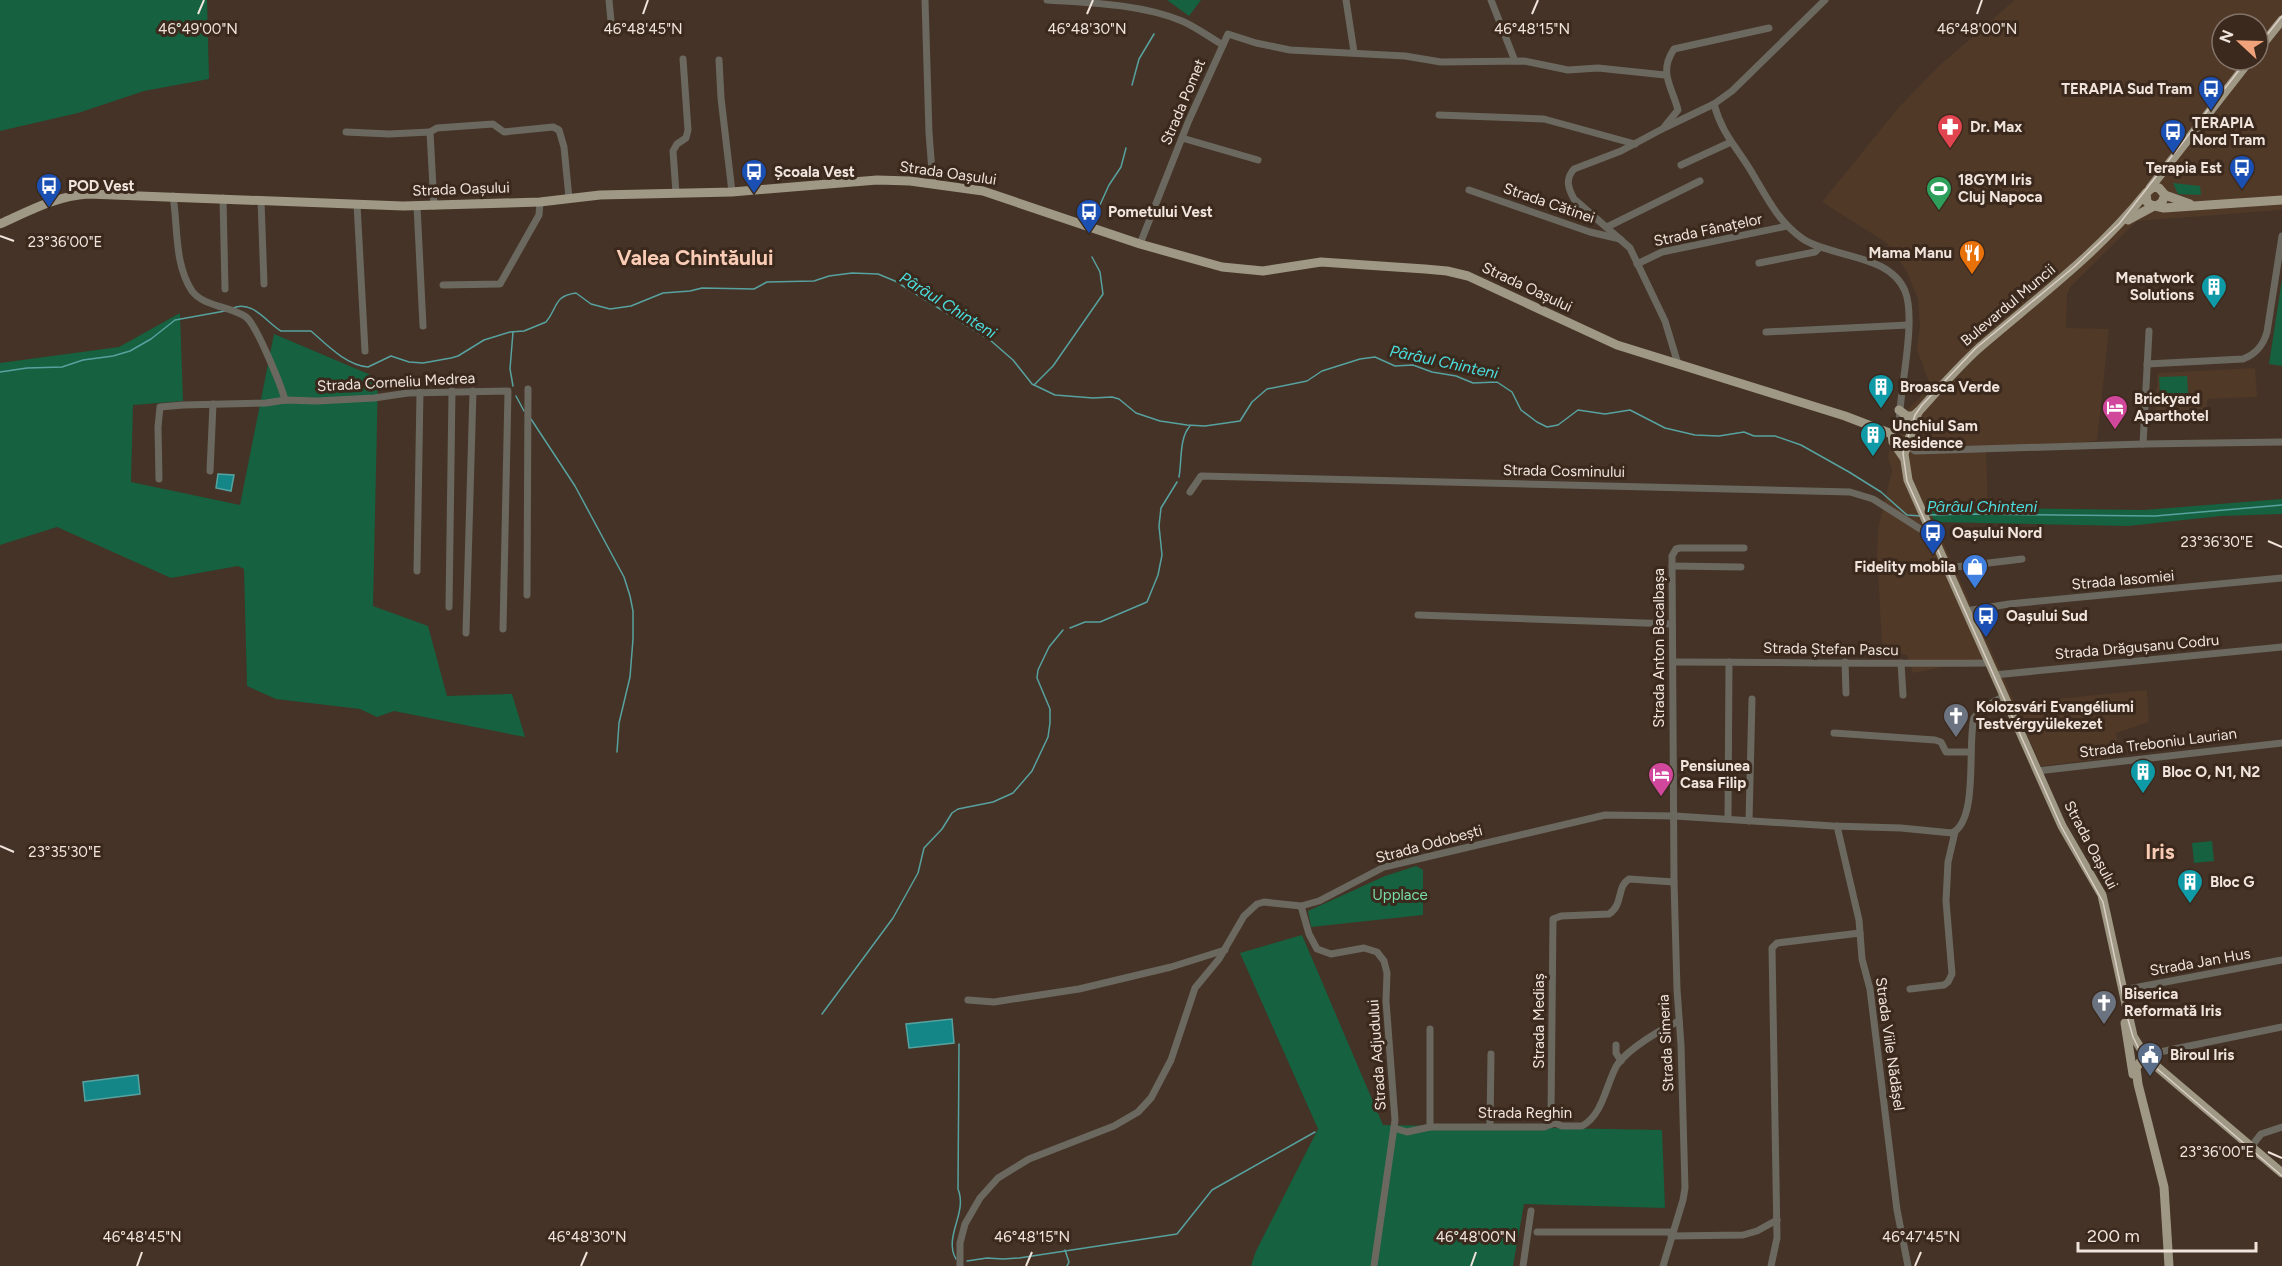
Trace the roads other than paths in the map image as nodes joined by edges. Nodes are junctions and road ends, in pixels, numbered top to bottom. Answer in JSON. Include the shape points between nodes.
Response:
{"nodes":[{"id":1,"x":609,"y":0,"type":"edge"},
{"id":2,"x":925,"y":0,"type":"edge"},
{"id":3,"x":1047,"y":0,"type":"edge"},
{"id":4,"x":1346,"y":0,"type":"edge"},
{"id":5,"x":1491,"y":0,"type":"edge"},
{"id":6,"x":1825,"y":0,"type":"edge"},
{"id":7,"x":1078,"y":1,"type":"edge"},
{"id":8,"x":2282,"y":20,"type":"edge"},
{"id":9,"x":1769,"y":28,"type":"dead end"},
{"id":10,"x":612,"y":32,"type":"dead end"},
{"id":11,"x":2270,"y":35,"type":"edge"},
{"id":12,"x":1223,"y":45,"type":"junction"},
{"id":13,"x":1354,"y":52,"type":"junction"},
{"id":14,"x":683,"y":59,"type":"dead end"},
{"id":15,"x":719,"y":60,"type":"dead end"},
{"id":16,"x":1515,"y":61,"type":"junction"},
{"id":17,"x":2241,"y":72,"type":"edge"},
{"id":18,"x":1665,"y":75,"type":"junction"},
{"id":19,"x":1714,"y":104,"type":"junction"},
{"id":20,"x":1439,"y":115,"type":"dead end"},
{"id":21,"x":1664,"y":128,"type":"junction"},
{"id":22,"x":346,"y":132,"type":"dead end"},
{"id":23,"x":430,"y":132,"type":"junction"},
{"id":24,"x":1182,"y":138,"type":"junction"},
{"id":25,"x":1731,"y":142,"type":"junction"},
{"id":26,"x":1635,"y":144,"type":"junction"},
{"id":27,"x":1258,"y":160,"type":"dead end"},
{"id":28,"x":2169,"y":164,"type":"junction"},
{"id":29,"x":1681,"y":165,"type":"dead end"},
{"id":30,"x":1700,"y":181,"type":"dead end"},
{"id":31,"x":933,"y":184,"type":"junction"},
{"id":32,"x":1469,"y":190,"type":"dead end"},
{"id":33,"x":2148,"y":191,"type":"junction"},
{"id":34,"x":732,"y":192,"type":"junction"},
{"id":35,"x":676,"y":193,"type":"junction"},
{"id":36,"x":2164,"y":194,"type":"junction"},
{"id":37,"x":173,"y":196,"type":"junction"},
{"id":38,"x":223,"y":198,"type":"junction"},
{"id":39,"x":569,"y":198,"type":"junction"},
{"id":40,"x":261,"y":200,"type":"junction"},
{"id":41,"x":2282,"y":200,"type":"edge"},
{"id":42,"x":540,"y":202,"type":"junction"},
{"id":43,"x":357,"y":204,"type":"junction"},
{"id":44,"x":2192,"y":205,"type":"junction"},
{"id":45,"x":417,"y":206,"type":"junction"},
{"id":46,"x":434,"y":206,"type":"junction"},
{"id":47,"x":2156,"y":206,"type":"junction"},
{"id":48,"x":0,"y":224,"type":"edge"},
{"id":49,"x":2120,"y":225,"type":"junction"},
{"id":50,"x":1787,"y":226,"type":"junction"},
{"id":51,"x":1607,"y":228,"type":"junction"},
{"id":52,"x":2282,"y":236,"type":"edge"},
{"id":53,"x":1621,"y":239,"type":"junction"},
{"id":54,"x":1140,"y":244,"type":"junction"},
{"id":55,"x":1819,"y":248,"type":"junction"},
{"id":56,"x":1759,"y":263,"type":"dead end"},
{"id":57,"x":1637,"y":264,"type":"junction"},
{"id":58,"x":264,"y":284,"type":"dead end"},
{"id":59,"x":443,"y":285,"type":"dead end"},
{"id":60,"x":225,"y":289,"type":"dead end"},
{"id":61,"x":1908,"y":325,"type":"junction"},
{"id":62,"x":423,"y":326,"type":"dead end"},
{"id":63,"x":1766,"y":332,"type":"dead end"},
{"id":64,"x":2149,"y":332,"type":"dead end"},
{"id":65,"x":365,"y":351,"type":"dead end"},
{"id":66,"x":1678,"y":364,"type":"junction"},
{"id":67,"x":2147,"y":364,"type":"junction"},
{"id":68,"x":528,"y":389,"type":"dead end"},
{"id":69,"x":452,"y":391,"type":"junction"},
{"id":70,"x":473,"y":391,"type":"junction"},
{"id":71,"x":420,"y":392,"type":"junction"},
{"id":72,"x":285,"y":400,"type":"junction"},
{"id":73,"x":213,"y":404,"type":"junction"},
{"id":74,"x":1899,"y":410,"type":"junction"},
{"id":75,"x":1916,"y":414,"type":"junction"},
{"id":76,"x":1901,"y":429,"type":"junction"},
{"id":77,"x":2282,"y":442,"type":"edge"},
{"id":78,"x":1895,"y":444,"type":"junction"},
{"id":79,"x":2143,"y":444,"type":"junction"},
{"id":80,"x":1907,"y":445,"type":"junction"},
{"id":81,"x":1904,"y":458,"type":"junction"},
{"id":82,"x":210,"y":471,"type":"dead end"},
{"id":83,"x":159,"y":479,"type":"dead end"},
{"id":84,"x":1190,"y":492,"type":"dead end"},
{"id":85,"x":1931,"y":532,"type":"junction"},
{"id":86,"x":1744,"y":548,"type":"dead end"},
{"id":87,"x":2022,"y":559,"type":"dead end"},
{"id":88,"x":1672,"y":566,"type":"junction"},
{"id":89,"x":1741,"y":567,"type":"dead end"},
{"id":90,"x":1947,"y":568,"type":"junction"},
{"id":91,"x":417,"y":571,"type":"dead end"},
{"id":92,"x":2282,"y":578,"type":"edge"},
{"id":93,"x":527,"y":595,"type":"dead end"},
{"id":94,"x":449,"y":607,"type":"dead end"},
{"id":95,"x":1966,"y":611,"type":"junction"},
{"id":96,"x":1418,"y":615,"type":"dead end"},
{"id":97,"x":1672,"y":624,"type":"junction"},
{"id":98,"x":503,"y":629,"type":"dead end"},
{"id":99,"x":466,"y":633,"type":"dead end"},
{"id":100,"x":2282,"y":647,"type":"edge"},
{"id":101,"x":1673,"y":662,"type":"junction"},
{"id":102,"x":1729,"y":662,"type":"junction"},
{"id":103,"x":1845,"y":662,"type":"junction"},
{"id":104,"x":1901,"y":663,"type":"junction"},
{"id":105,"x":1989,"y":663,"type":"junction"},
{"id":106,"x":1994,"y":675,"type":"junction"},
{"id":107,"x":1846,"y":693,"type":"dead end"},
{"id":108,"x":1903,"y":695,"type":"dead end"},
{"id":109,"x":2004,"y":696,"type":"junction"},
{"id":110,"x":1752,"y":699,"type":"dead end"},
{"id":111,"x":1834,"y":733,"type":"dead end"},
{"id":112,"x":2282,"y":743,"type":"edge"},
{"id":113,"x":1971,"y":752,"type":"junction"},
{"id":114,"x":2037,"y":771,"type":"junction"},
{"id":115,"x":1675,"y":816,"type":"junction"},
{"id":116,"x":1728,"y":819,"type":"junction"},
{"id":117,"x":1749,"y":820,"type":"junction"},
{"id":118,"x":1837,"y":826,"type":"junction"},
{"id":119,"x":1955,"y":832,"type":"junction"},
{"id":120,"x":1674,"y":882,"type":"junction"},
{"id":121,"x":1301,"y":906,"type":"junction"},
{"id":122,"x":1860,"y":933,"type":"junction"},
{"id":123,"x":1225,"y":950,"type":"junction"},
{"id":124,"x":2282,"y":960,"type":"edge"},
{"id":125,"x":1910,"y":989,"type":"dead end"},
{"id":126,"x":2123,"y":990,"type":"junction"},
{"id":127,"x":968,"y":1000,"type":"dead end"},
{"id":128,"x":2127,"y":1011,"type":"junction"},
{"id":129,"x":1679,"y":1021,"type":"junction"},
{"id":130,"x":2282,"y":1027,"type":"edge"},
{"id":131,"x":1430,"y":1029,"type":"dead end"},
{"id":132,"x":1616,"y":1045,"type":"dead end"},
{"id":133,"x":2142,"y":1051,"type":"junction"},
{"id":134,"x":1491,"y":1054,"type":"dead end"},
{"id":135,"x":2130,"y":1059,"type":"junction"},
{"id":136,"x":1621,"y":1061,"type":"junction"},
{"id":137,"x":2138,"y":1084,"type":"junction"},
{"id":138,"x":1555,"y":1123,"type":"junction"},
{"id":139,"x":1490,"y":1126,"type":"junction"},
{"id":140,"x":1430,"y":1127,"type":"junction"},
{"id":141,"x":2282,"y":1127,"type":"edge"},
{"id":142,"x":1394,"y":1128,"type":"junction"},
{"id":143,"x":2251,"y":1147,"type":"junction"},
{"id":144,"x":2282,"y":1173,"type":"edge"},
{"id":145,"x":1531,"y":1211,"type":"dead end"},
{"id":146,"x":1777,"y":1220,"type":"junction"},
{"id":147,"x":1537,"y":1232,"type":"dead end"},
{"id":148,"x":1672,"y":1234,"type":"junction"},
{"id":149,"x":960,"y":1266,"type":"edge"},
{"id":150,"x":1374,"y":1266,"type":"edge"},
{"id":151,"x":1523,"y":1266,"type":"edge"},
{"id":152,"x":1663,"y":1266,"type":"edge"},
{"id":153,"x":1771,"y":1266,"type":"edge"},
{"id":154,"x":1908,"y":1266,"type":"edge"},
{"id":155,"x":2169,"y":1266,"type":"edge"}],
"edges":[{"from":1,"to":10,"type":"street"},
{"from":2,"to":31,"type":"street"},
{"from":3,"to":7,"type":"street"},
{"from":4,"to":13,"type":"street"},
{"from":5,"to":16,"type":"street"},
{"from":6,"to":19,"type":"street"},
{"from":7,"to":12,"type":"street","via":[[1170,17]]},
{"from":8,"to":11,"type":"main road"},
{"from":9,"to":18,"type":"street","via":[[1674,49]]},
{"from":12,"to":13,"type":"street","via":[[1228,34],[1290,50]]},
{"from":12,"to":24,"type":"street","name":"Strada Pomet"},
{"from":13,"to":16,"type":"street","via":[[1441,62]]},
{"from":14,"to":35,"type":"street","via":[[688,130],[686,138],[673,151]]},
{"from":15,"to":34,"type":"street"},
{"from":16,"to":18,"type":"street","via":[[1568,70],[1598,68]]},
{"from":17,"to":28,"type":"main road","name":"Bulevardul Muncii"},
{"from":18,"to":21,"type":"street","via":[[1678,110]]},
{"from":19,"to":21,"type":"street"},
{"from":19,"to":25,"type":"street","name":"Strada Fânațelor"},
{"from":20,"to":26,"type":"street","via":[[1544,119]]},
{"from":21,"to":26,"type":"street"},
{"from":22,"to":23,"type":"street"},
{"from":23,"to":39,"type":"street","via":[[437,128],[493,124],[504,132],[556,128],[562,136]]},
{"from":23,"to":46,"type":"street"},
{"from":24,"to":27,"type":"street"},
{"from":24,"to":54,"type":"street","name":"Strada Pomet"},
{"from":25,"to":29,"type":"street"},
{"from":25,"to":50,"type":"street","name":"Strada Fânațelor"},
{"from":26,"to":51,"type":"street","via":[[1570,174],[1568,188],[1574,199]]},
{"from":28,"to":33,"type":"main road","name":"Bulevardul Muncii"},
{"from":28,"to":36,"type":"main road","name":"Bulevardul Muncii"},
{"from":30,"to":51,"type":"street"},
{"from":31,"to":34,"type":"main road","name":"Strada Oașului","via":[[877,180]]},
{"from":31,"to":54,"type":"main road","name":"Strada Oașului","via":[[999,195]]},
{"from":32,"to":53,"type":"street","name":"Strada Cătinei"},
{"from":33,"to":36,"type":"main road","via":[[2159,188]]},
{"from":33,"to":47,"type":"main road","via":[[2147,202]]},
{"from":33,"to":49,"type":"main road","name":"Bulevardul Muncii"},
{"from":34,"to":35,"type":"main road","name":"Strada Oașului"},
{"from":35,"to":39,"type":"main road","name":"Strada Oașului"},
{"from":36,"to":44,"type":"main road"},
{"from":36,"to":47,"type":"main road"},
{"from":37,"to":38,"type":"main road","name":"Strada Oașului"},
{"from":37,"to":48,"type":"main road","name":"Strada Oașului","via":[[71,195]]},
{"from":37,"to":72,"type":"street","via":[[177,242],[192,290],[199,298],[252,322]]},
{"from":38,"to":40,"type":"main road","name":"Strada Oașului"},
{"from":38,"to":60,"type":"street"},
{"from":39,"to":42,"type":"main road","name":"Strada Oașului"},
{"from":40,"to":43,"type":"main road","name":"Strada Oașului"},
{"from":40,"to":58,"type":"street"},
{"from":41,"to":44,"type":"main road"},
{"from":42,"to":46,"type":"main road","name":"Strada Oașului"},
{"from":42,"to":59,"type":"street","via":[[539,215],[500,285]]},
{"from":43,"to":45,"type":"main road","name":"Strada Oașului"},
{"from":43,"to":65,"type":"street"},
{"from":44,"to":47,"type":"main road"},
{"from":45,"to":46,"type":"main road","name":"Strada Oașului"},
{"from":45,"to":62,"type":"street"},
{"from":47,"to":49,"type":"main road","name":"Bulevardul Muncii"},
{"from":49,"to":75,"type":"main road","name":"Bulevardul Muncii","via":[[1977,350]]},
{"from":50,"to":55,"type":"street","name":"Strada Fânațelor"},
{"from":50,"to":57,"type":"street","name":"Strada Fânațelor","via":[[1662,252]]},
{"from":51,"to":53,"type":"street"},
{"from":52,"to":67,"type":"street","via":[[2267,332],[2256,352],[2234,360]]},
{"from":53,"to":57,"type":"street"},
{"from":54,"to":66,"type":"main road","name":"Strada Oașului","via":[[1184,258],[1245,270],[1322,262],[1447,271],[1479,280],[1617,345]]},
{"from":55,"to":56,"type":"street"},
{"from":55,"to":61,"type":"street","name":"Strada Fânațelor","via":[[1865,259],[1888,270],[1904,290]]},
{"from":57,"to":66,"type":"street","via":[[1665,321]]},
{"from":61,"to":63,"type":"street"},
{"from":61,"to":74,"type":"street","name":"Strada Fânațelor"},
{"from":64,"to":67,"type":"street"},
{"from":66,"to":76,"type":"main road","name":"Strada Oașului"},
{"from":67,"to":79,"type":"street"},
{"from":68,"to":93,"type":"street"},
{"from":69,"to":70,"type":"street","name":"Strada Corneliu Medrea"},
{"from":69,"to":71,"type":"street","name":"Strada Corneliu Medrea"},
{"from":69,"to":94,"type":"street"},
{"from":70,"to":98,"type":"street","name":"Strada Corneliu Medrea","via":[[508,391]]},
{"from":70,"to":99,"type":"street"},
{"from":71,"to":72,"type":"street","name":"Strada Corneliu Medrea","via":[[374,398]]},
{"from":71,"to":91,"type":"street"},
{"from":72,"to":73,"type":"street","name":"Strada Corneliu Medrea"},
{"from":73,"to":82,"type":"street"},
{"from":73,"to":83,"type":"street","name":"Strada Corneliu Medrea","via":[[160,407]]},
{"from":74,"to":75,"type":"main road","via":[[1907,416]]},
{"from":74,"to":76,"type":"street","name":"Strada Fânațelor"},
{"from":75,"to":76,"type":"main road","name":"Bulevardul Muncii"},
{"from":76,"to":78,"type":"main road","name":"Strada Oașului"},
{"from":76,"to":80,"type":"main road","name":"Bulevardul Muncii"},
{"from":77,"to":79,"type":"street"},
{"from":78,"to":80,"type":"main road"},
{"from":78,"to":81,"type":"main road","name":"Strada Oașului"},
{"from":79,"to":80,"type":"street","via":[[1915,451]]},
{"from":80,"to":81,"type":"main road","name":"Strada Oașului"},
{"from":81,"to":85,"type":"main road","name":"Strada Oașului","via":[[1906,473]]},
{"from":84,"to":85,"type":"street","name":"Strada Cosminului","via":[[1201,476],[1850,492],[1873,499]]},
{"from":85,"to":90,"type":"main road","name":"Strada Oașului"},
{"from":86,"to":88,"type":"street","name":"Strada Anton Bacalbașa","via":[[1680,548],[1674,552]]},
{"from":87,"to":90,"type":"street"},
{"from":88,"to":89,"type":"street"},
{"from":88,"to":97,"type":"street","name":"Strada Anton Bacalbașa"},
{"from":90,"to":95,"type":"main road","name":"Strada Oașului"},
{"from":92,"to":95,"type":"street","name":"Strada Iasomiei"},
{"from":95,"to":105,"type":"main road","name":"Strada Oașului"},
{"from":96,"to":97,"type":"street"},
{"from":97,"to":101,"type":"street","name":"Strada Anton Bacalbașa"},
{"from":100,"to":106,"type":"street","name":"Strada Drăgușanu Codru"},
{"from":101,"to":102,"type":"street","name":"Strada Ștefan Pascu"},
{"from":101,"to":115,"type":"street","name":"Strada Anton Bacalbașa"},
{"from":102,"to":103,"type":"street","name":"Strada Ștefan Pascu"},
{"from":102,"to":116,"type":"street"},
{"from":103,"to":104,"type":"street","name":"Strada Ștefan Pascu"},
{"from":103,"to":107,"type":"street"},
{"from":104,"to":105,"type":"street","name":"Strada Ștefan Pascu"},
{"from":104,"to":108,"type":"street"},
{"from":105,"to":106,"type":"main road","name":"Strada Oașului"},
{"from":106,"to":109,"type":"main road","name":"Strada Oașului"},
{"from":109,"to":113,"type":"street","via":[[1976,714]]},
{"from":109,"to":114,"type":"main road","name":"Strada Oașului"},
{"from":110,"to":117,"type":"street"},
{"from":111,"to":113,"type":"street","via":[[1938,740],[1946,752]]},
{"from":112,"to":114,"type":"street","name":"Strada Treboniu Laurian"},
{"from":113,"to":119,"type":"street","via":[[1968,804]]},
{"from":114,"to":126,"type":"main road","name":"Strada Oașului","via":[[2069,840],[2105,901]]},
{"from":115,"to":116,"type":"street","name":"Strada Odobești"},
{"from":115,"to":120,"type":"street","name":"Strada Simeria"},
{"from":115,"to":121,"type":"street","name":"Strada Odobești","via":[[1605,814],[1469,846],[1384,867],[1319,901]]},
{"from":116,"to":117,"type":"street","name":"Strada Odobești"},
{"from":117,"to":118,"type":"street","name":"Strada Odobești"},
{"from":118,"to":119,"type":"street","name":"Strada Odobești"},
{"from":118,"to":122,"type":"street","name":"Strada Viile Nădășel"},
{"from":119,"to":125,"type":"street","via":[[1947,862],[1946,901],[1952,974],[1944,985]]},
{"from":120,"to":129,"type":"street","name":"Strada Simeria"},
{"from":120,"to":138,"type":"street","name":"Strada Mediaș","via":[[1629,879],[1622,885],[1619,902],[1609,914],[1553,919],[1551,1114]]},
{"from":121,"to":123,"type":"street","name":"Strada Odobești","via":[[1257,904],[1244,916]]},
{"from":121,"to":142,"type":"street","name":"Strada Adjudului","via":[[1317,949],[1331,954],[1364,948],[1377,952],[1384,961]]},
{"from":122,"to":146,"type":"street","via":[[1777,943],[1772,948]]},
{"from":122,"to":154,"type":"street","name":"Strada Viile Nădășel"},
{"from":123,"to":127,"type":"street","via":[[1079,989],[994,1002]]},
{"from":123,"to":149,"type":"street","name":"Strada Odobești","via":[[1195,988],[1171,1060],[1151,1098],[1121,1123],[1029,1159],[998,1178],[965,1224]]},
{"from":124,"to":126,"type":"street","name":"Strada Jan Hus"},
{"from":126,"to":128,"type":"main road","name":"Strada Oașului"},
{"from":128,"to":133,"type":"main road","name":"Strada Oașului","via":[[2133,1036]]},
{"from":128,"to":135,"type":"main road"},
{"from":129,"to":136,"type":"street","name":"Strada Reghin"},
{"from":129,"to":148,"type":"street","name":"Strada Simeria","via":[[1685,1188]]},
{"from":130,"to":133,"type":"street"},
{"from":131,"to":140,"type":"street"},
{"from":132,"to":136,"type":"street"},
{"from":133,"to":135,"type":"main road","via":[[2134,1051]]},
{"from":133,"to":137,"type":"main road","via":[[2136,1067]]},
{"from":133,"to":143,"type":"main road","name":"Strada Oașului"},
{"from":134,"to":139,"type":"street"},
{"from":135,"to":137,"type":"main road"},
{"from":136,"to":138,"type":"street","name":"Strada Reghin","via":[[1586,1123]]},
{"from":137,"to":155,"type":"main road","via":[[2164,1187]]},
{"from":138,"to":139,"type":"street","name":"Strada Reghin"},
{"from":139,"to":140,"type":"street","name":"Strada Reghin"},
{"from":140,"to":142,"type":"street","name":"Strada Reghin","via":[[1407,1131]]},
{"from":141,"to":143,"type":"street","via":[[2261,1134]]},
{"from":142,"to":150,"type":"street","name":"Strada Adjudului"},
{"from":143,"to":144,"type":"main road","name":"Strada Oașului"},
{"from":145,"to":151,"type":"street"},
{"from":146,"to":148,"type":"street","via":[[1743,1236]]},
{"from":146,"to":153,"type":"street","via":[[1777,1244]]},
{"from":147,"to":148,"type":"street"},
{"from":148,"to":152,"type":"street","name":"Strada Simeria"}]}
